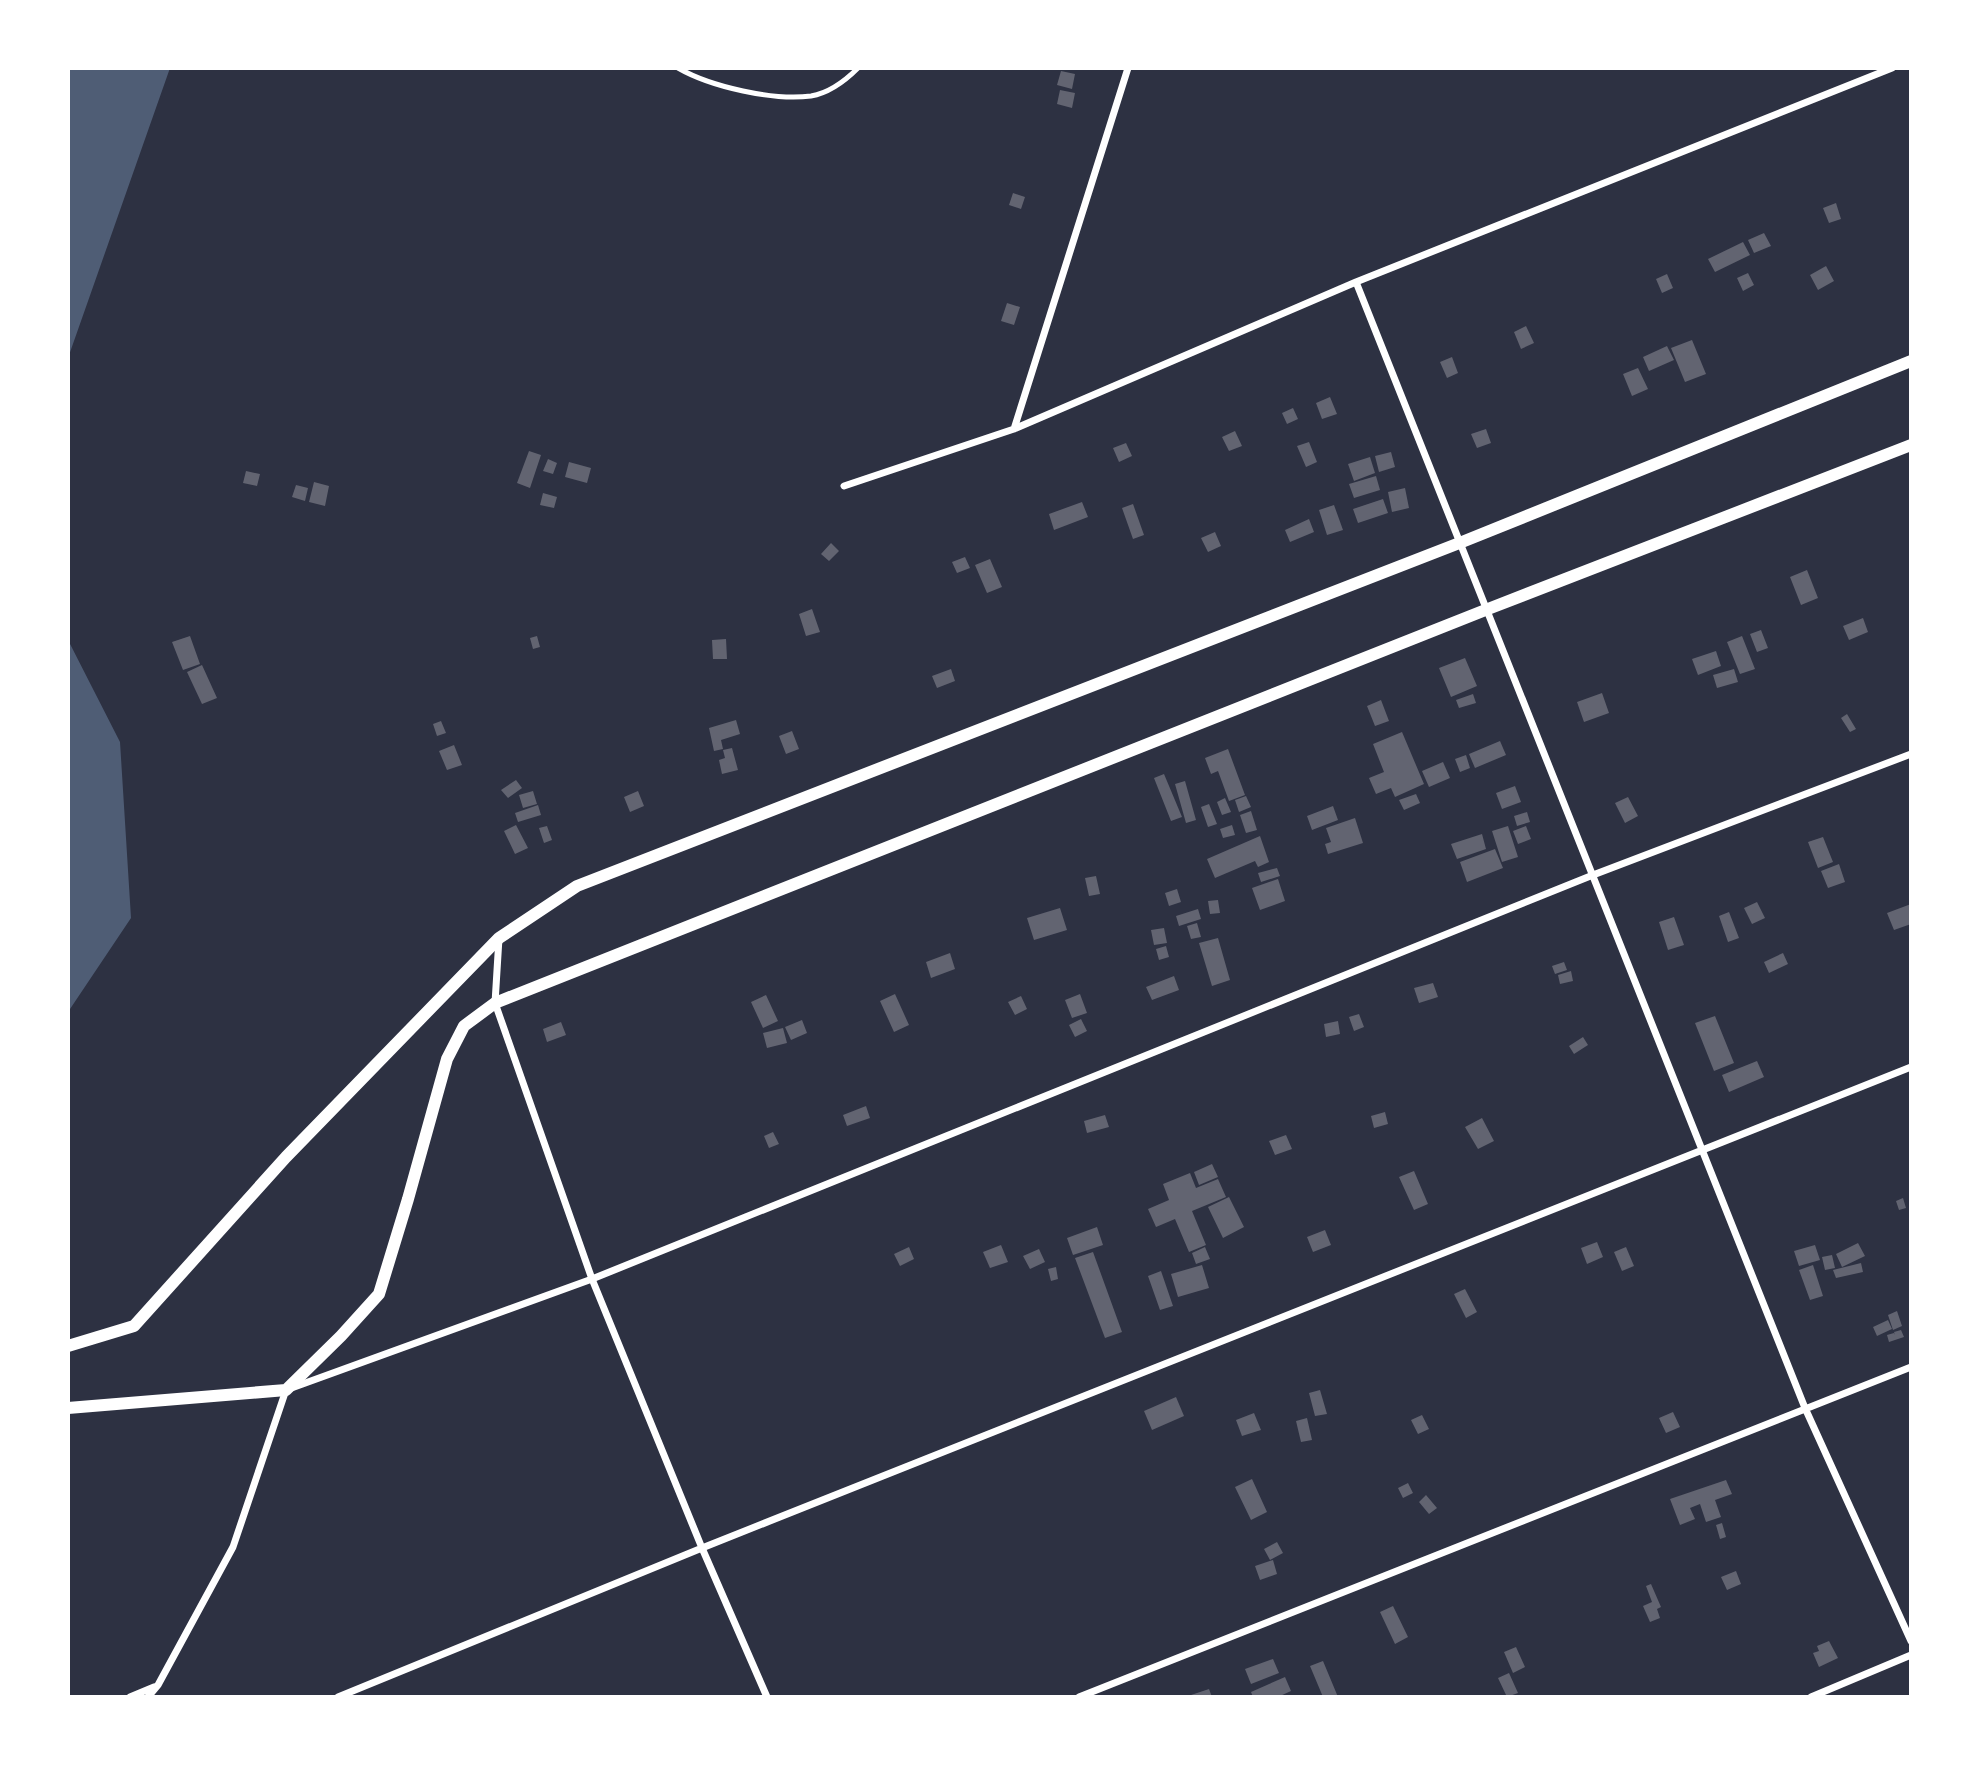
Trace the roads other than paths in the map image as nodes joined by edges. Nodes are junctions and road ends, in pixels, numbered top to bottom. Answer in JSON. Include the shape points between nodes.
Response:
{"nodes":[{"id":1,"x":678,"y":68,"type":"edge"},
{"id":2,"x":858,"y":68,"type":"edge"},
{"id":3,"x":1128,"y":68,"type":"edge"},
{"id":4,"x":1892,"y":68,"type":"edge"},
{"id":5,"x":1356,"y":282,"type":"junction"},
{"id":6,"x":1911,"y":361,"type":"edge"},
{"id":7,"x":1014,"y":429,"type":"junction"},
{"id":8,"x":1911,"y":445,"type":"edge"},
{"id":9,"x":844,"y":486,"type":"dead end"},
{"id":10,"x":1462,"y":542,"type":"junction"},
{"id":11,"x":1488,"y":609,"type":"junction"},
{"id":12,"x":1911,"y":754,"type":"edge"},
{"id":13,"x":1593,"y":875,"type":"junction"},
{"id":14,"x":499,"y":937,"type":"junction"},
{"id":15,"x":495,"y":1003,"type":"junction"},
{"id":16,"x":1911,"y":1067,"type":"edge"},
{"id":17,"x":1702,"y":1150,"type":"junction"},
{"id":18,"x":592,"y":1279,"type":"junction"},
{"id":19,"x":68,"y":1346,"type":"edge"},
{"id":20,"x":1911,"y":1367,"type":"edge"},
{"id":21,"x":286,"y":1390,"type":"junction"},
{"id":22,"x":68,"y":1408,"type":"edge"},
{"id":23,"x":1805,"y":1408,"type":"junction"},
{"id":24,"x":702,"y":1548,"type":"junction"},
{"id":25,"x":1911,"y":1641,"type":"edge"},
{"id":26,"x":1911,"y":1655,"type":"edge"},
{"id":27,"x":158,"y":1685,"type":"junction"},
{"id":28,"x":130,"y":1697,"type":"edge"},
{"id":29,"x":148,"y":1697,"type":"edge"},
{"id":30,"x":338,"y":1697,"type":"edge"},
{"id":31,"x":767,"y":1697,"type":"edge"},
{"id":32,"x":1079,"y":1697,"type":"edge"},
{"id":33,"x":1811,"y":1697,"type":"edge"}],
"edges":[{"from":1,"to":2,"type":"lane","via":[[755,93],[813,96]]},
{"from":3,"to":7,"type":"street"},
{"from":4,"to":5,"type":"street"},
{"from":5,"to":7,"type":"street"},
{"from":5,"to":10,"type":"street"},
{"from":6,"to":10,"type":"street"},
{"from":7,"to":9,"type":"street"},
{"from":8,"to":11,"type":"street"},
{"from":10,"to":11,"type":"street"},
{"from":10,"to":14,"type":"street","via":[[577,886]]},
{"from":11,"to":13,"type":"street"},
{"from":11,"to":15,"type":"street"},
{"from":12,"to":13,"type":"street"},
{"from":13,"to":17,"type":"street"},
{"from":13,"to":18,"type":"street"},
{"from":14,"to":15,"type":"street"},
{"from":14,"to":19,"type":"street","via":[[286,1157],[134,1326]]},
{"from":15,"to":18,"type":"street"},
{"from":15,"to":21,"type":"street","via":[[464,1026],[447,1059],[379,1294]]},
{"from":16,"to":17,"type":"street"},
{"from":17,"to":23,"type":"street"},
{"from":17,"to":24,"type":"street"},
{"from":18,"to":21,"type":"street"},
{"from":18,"to":24,"type":"street"},
{"from":20,"to":23,"type":"street"},
{"from":21,"to":22,"type":"street"},
{"from":21,"to":27,"type":"street","via":[[233,1547]]},
{"from":23,"to":25,"type":"street"},
{"from":23,"to":32,"type":"street"},
{"from":24,"to":30,"type":"street"},
{"from":24,"to":31,"type":"street"},
{"from":26,"to":33,"type":"street"},
{"from":27,"to":28,"type":"street"},
{"from":27,"to":29,"type":"street"}]}
